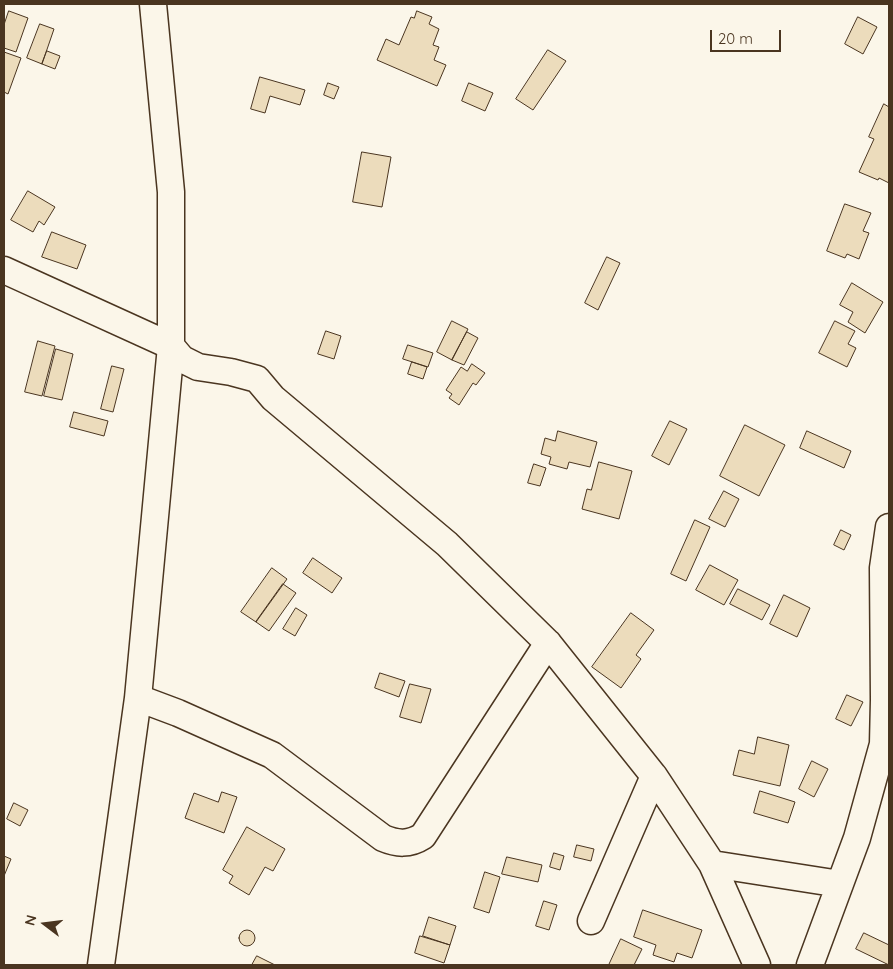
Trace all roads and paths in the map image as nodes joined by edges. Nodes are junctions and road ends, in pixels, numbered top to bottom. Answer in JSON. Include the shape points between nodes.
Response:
{"nodes":[{"id":1,"x":153,"y":4,"type":"edge"},
{"id":2,"x":4,"y":270,"type":"edge"},
{"id":3,"x":171,"y":346,"type":"junction"},
{"id":4,"x":889,"y":527,"type":"edge"},
{"id":5,"x":548,"y":643,"type":"junction"},
{"id":6,"x":138,"y":698,"type":"junction"},
{"id":7,"x":654,"y":776,"type":"junction"},
{"id":8,"x":712,"y":864,"type":"junction"},
{"id":9,"x":840,"y":884,"type":"junction"},
{"id":10,"x":592,"y":921,"type":"dead end"},
{"id":11,"x":101,"y":965,"type":"edge"},
{"id":12,"x":757,"y":965,"type":"edge"},
{"id":13,"x":810,"y":965,"type":"edge"}],
"edges":[{"from":1,"to":3,"type":"street","via":[[171,192]]},
{"from":2,"to":3,"type":"street"},
{"from":3,"to":5,"type":"street","via":[[182,359],[198,366],[257,379],[273,398],[447,544]]},
{"from":3,"to":6,"type":"street"},
{"from":4,"to":9,"type":"street","via":[[882,568],[883,744],[857,838]]},
{"from":5,"to":6,"type":"street","via":[[423,836],[414,842],[392,842],[383,838],[272,755]]},
{"from":5,"to":7,"type":"street"},
{"from":6,"to":11,"type":"street"},
{"from":7,"to":8,"type":"street"},
{"from":7,"to":10,"type":"street"},
{"from":8,"to":9,"type":"street"},
{"from":8,"to":12,"type":"street"},
{"from":9,"to":13,"type":"street"}]}
